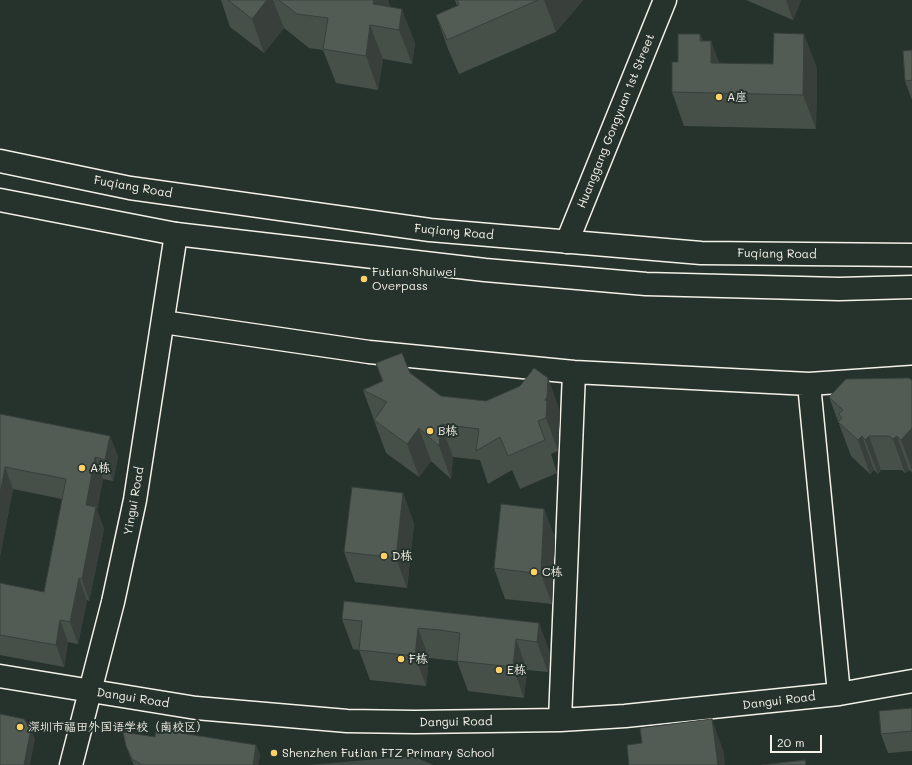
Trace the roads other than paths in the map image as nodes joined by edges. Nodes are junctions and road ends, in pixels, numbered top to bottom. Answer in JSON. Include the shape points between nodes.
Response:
{"nodes":[{"id":1,"x":665,"y":0,"type":"edge"},
{"id":2,"x":0,"y":161,"type":"edge"},
{"id":3,"x":0,"y":200,"type":"edge"},
{"id":4,"x":176,"y":234,"type":"junction"},
{"id":5,"x":567,"y":242,"type":"junction"},
{"id":6,"x":912,"y":255,"type":"edge"},
{"id":7,"x":912,"y":287,"type":"edge"},
{"id":8,"x":163,"y":322,"type":"junction"},
{"id":9,"x":574,"y":372,"type":"junction"},
{"id":10,"x":912,"y":377,"type":"edge"},
{"id":11,"x":809,"y":384,"type":"junction"},
{"id":12,"x":0,"y":676,"type":"edge"},
{"id":13,"x":912,"y":681,"type":"edge"},
{"id":14,"x":89,"y":691,"type":"junction"},
{"id":15,"x":839,"y":694,"type":"junction"},
{"id":16,"x":560,"y":720,"type":"junction"},
{"id":17,"x":71,"y":765,"type":"edge"}],
"edges":[{"from":1,"to":5,"type":"street","name":"Huanggang Gongyuan 1st Street"},
{"from":2,"to":5,"type":"street","name":"Fuqiang Road","via":[[130,188],[302,213],[430,230]]},
{"from":3,"to":4,"type":"street"},
{"from":4,"to":7,"type":"street","via":[[485,270],[646,284],[839,289]]},
{"from":4,"to":8,"type":"street","name":"Yingui Road"},
{"from":5,"to":6,"type":"street","name":"Fuqiang Road","via":[[701,253]]},
{"from":8,"to":9,"type":"street","via":[[369,352]]},
{"from":8,"to":14,"type":"street","name":"Yingui Road","via":[[135,500],[113,602]]},
{"from":9,"to":11,"type":"street"},
{"from":9,"to":16,"type":"street"},
{"from":10,"to":11,"type":"street"},
{"from":11,"to":15,"type":"street"},
{"from":12,"to":14,"type":"street","name":"Dangui Road"},
{"from":13,"to":15,"type":"street","name":"Dangui Road"},
{"from":14,"to":16,"type":"street","name":"Dangui Road","via":[[196,708],[347,721]]},
{"from":14,"to":17,"type":"street","name":"Yingui Road"},
{"from":15,"to":16,"type":"street","name":"Dangui Road","via":[[733,706]]}]}
